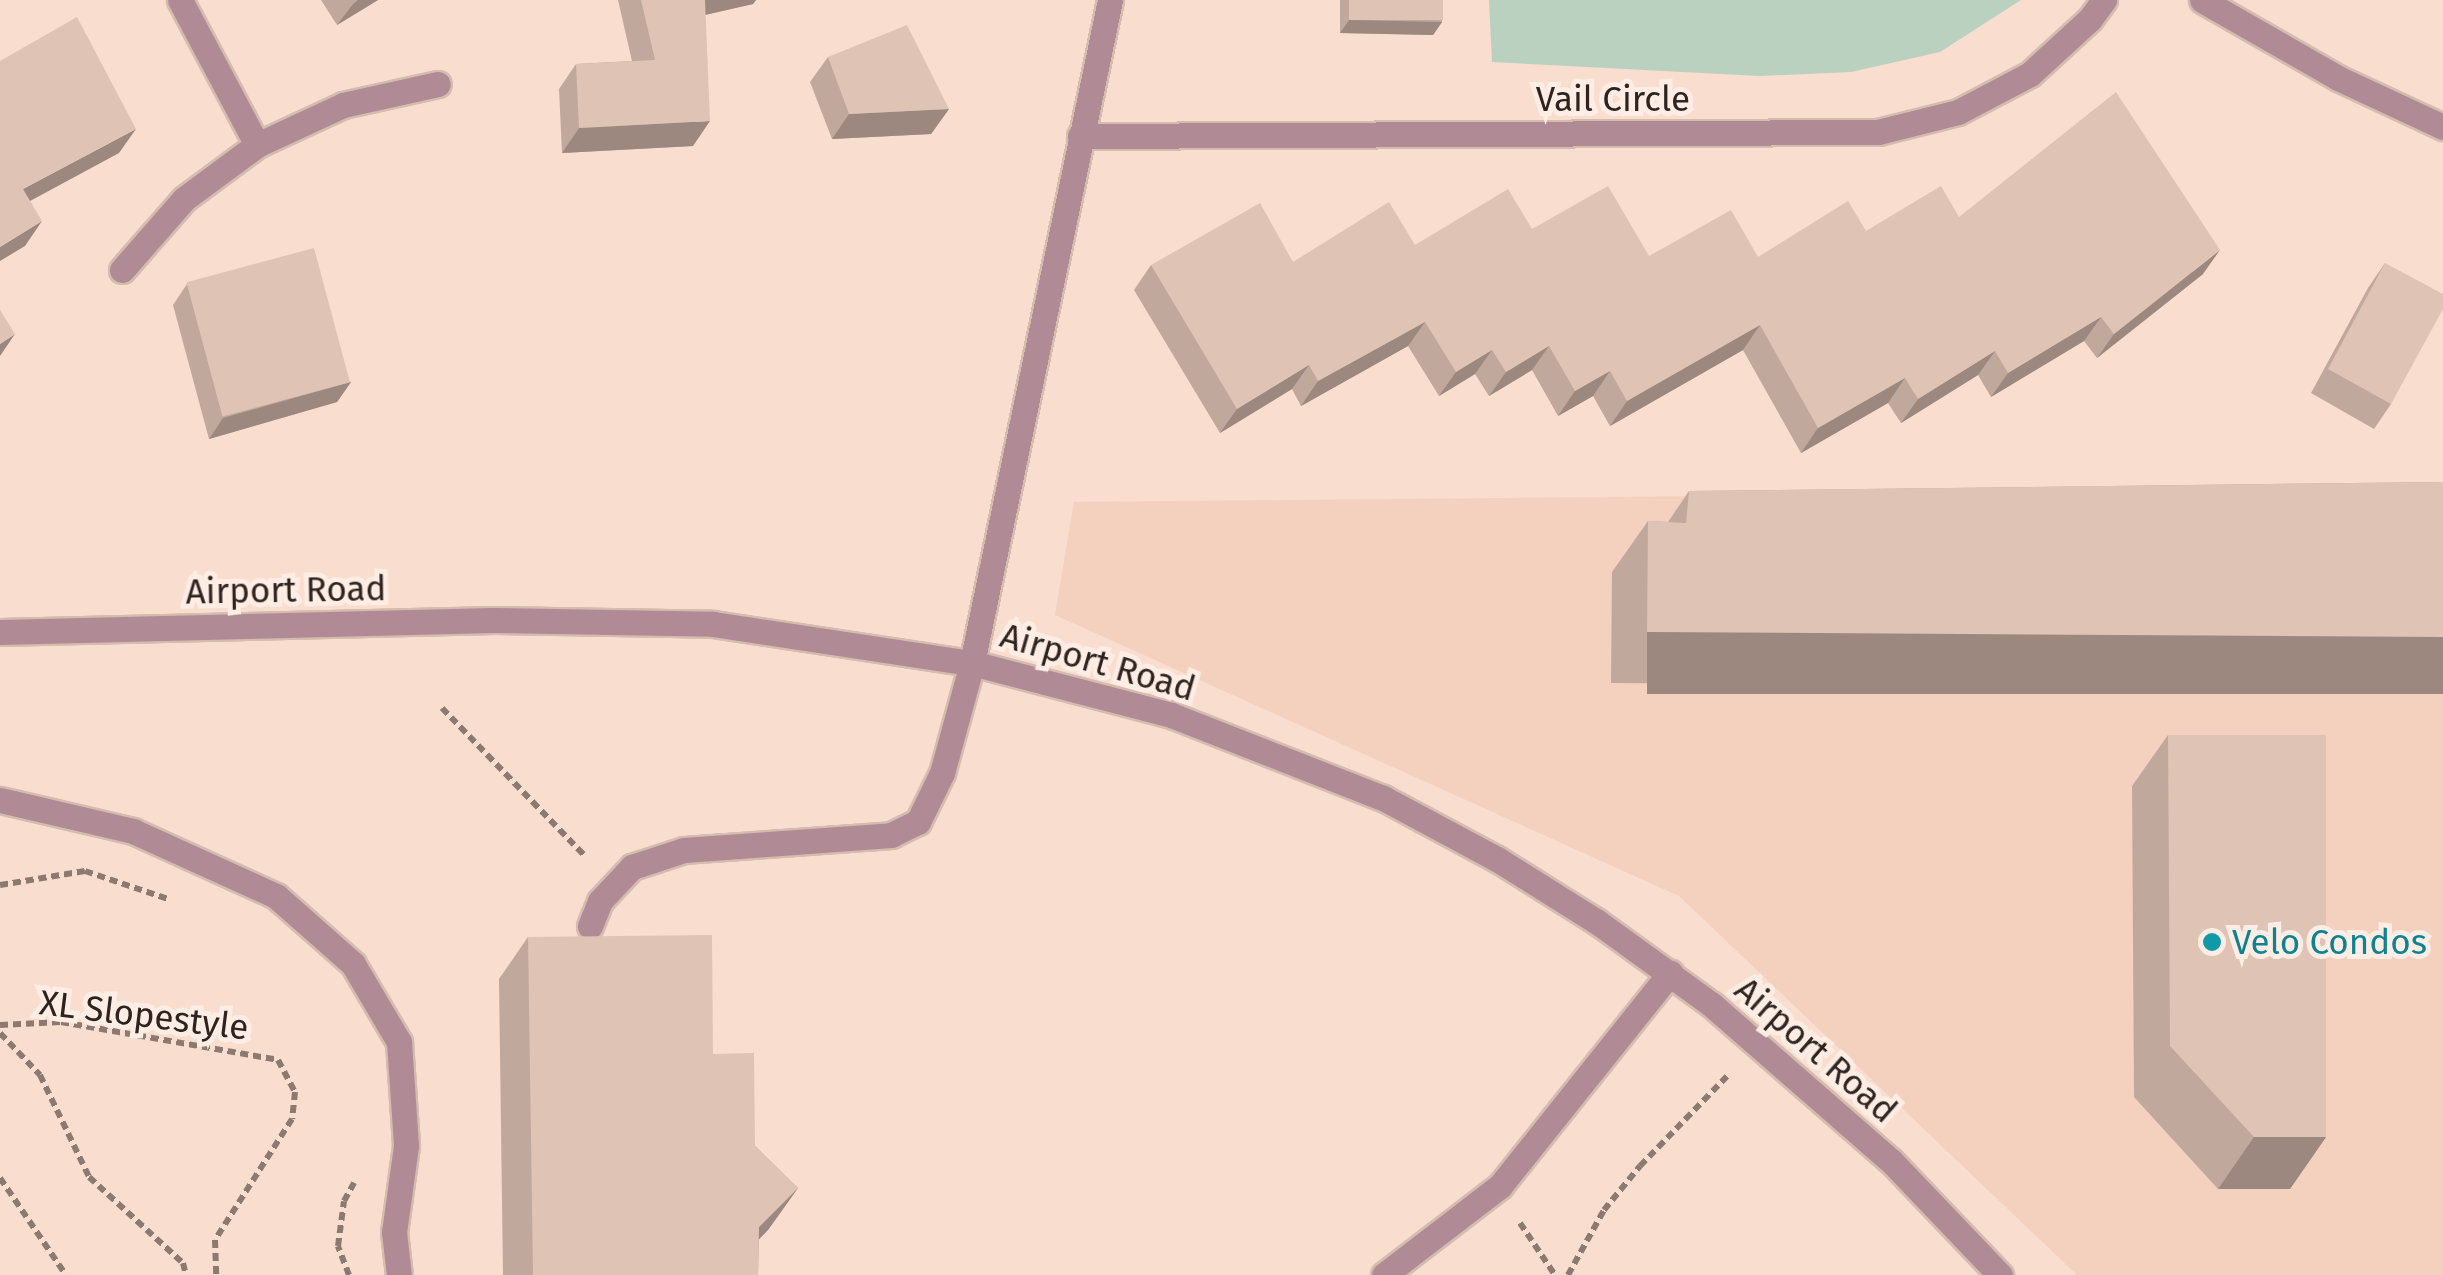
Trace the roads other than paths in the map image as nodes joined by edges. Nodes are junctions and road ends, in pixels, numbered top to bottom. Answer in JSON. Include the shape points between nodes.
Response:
{"nodes":[{"id":1,"x":180,"y":0,"type":"edge"},
{"id":2,"x":1110,"y":0,"type":"edge"},
{"id":3,"x":2104,"y":0,"type":"edge"},
{"id":4,"x":2202,"y":0,"type":"edge"},
{"id":5,"x":438,"y":84,"type":"dead end"},
{"id":6,"x":2443,"y":126,"type":"edge"},
{"id":7,"x":1080,"y":136,"type":"junction"},
{"id":8,"x":257,"y":145,"type":"junction"},
{"id":9,"x":122,"y":270,"type":"dead end"},
{"id":10,"x":0,"y":632,"type":"edge"},
{"id":11,"x":972,"y":663,"type":"junction"},
{"id":12,"x":0,"y":800,"type":"edge"},
{"id":13,"x":590,"y":926,"type":"dead end"},
{"id":14,"x":1670,"y":973,"type":"junction"},
{"id":15,"x":399,"y":1275,"type":"edge"},
{"id":16,"x":1384,"y":1275,"type":"edge"},
{"id":17,"x":2000,"y":1275,"type":"edge"}],
"edges":[{"from":1,"to":8,"type":"street"},
{"from":2,"to":7,"type":"street"},
{"from":3,"to":7,"type":"street","name":"Vail Circle","via":[[2030,74],[1958,112],[1878,132]]},
{"from":4,"to":6,"type":"street","via":[[2338,78]]},
{"from":5,"to":8,"type":"street","via":[[344,104]]},
{"from":7,"to":11,"type":"street"},
{"from":8,"to":9,"type":"street","via":[[184,199]]},
{"from":10,"to":11,"type":"street","name":"Airport Road","via":[[493,620],[713,624]]},
{"from":11,"to":13,"type":"street","via":[[942,773],[918,822],[891,835],[684,850],[632,867],[600,902]]},
{"from":11,"to":14,"type":"street","name":"Airport Road","via":[[1171,715],[1383,798],[1497,859]]},
{"from":12,"to":15,"type":"street","via":[[133,831],[276,896],[354,964],[400,1042],[406,1146],[394,1232]]},
{"from":14,"to":16,"type":"street","via":[[1500,1186]]},
{"from":14,"to":17,"type":"street","name":"Airport Road","via":[[1891,1161]]}]}
